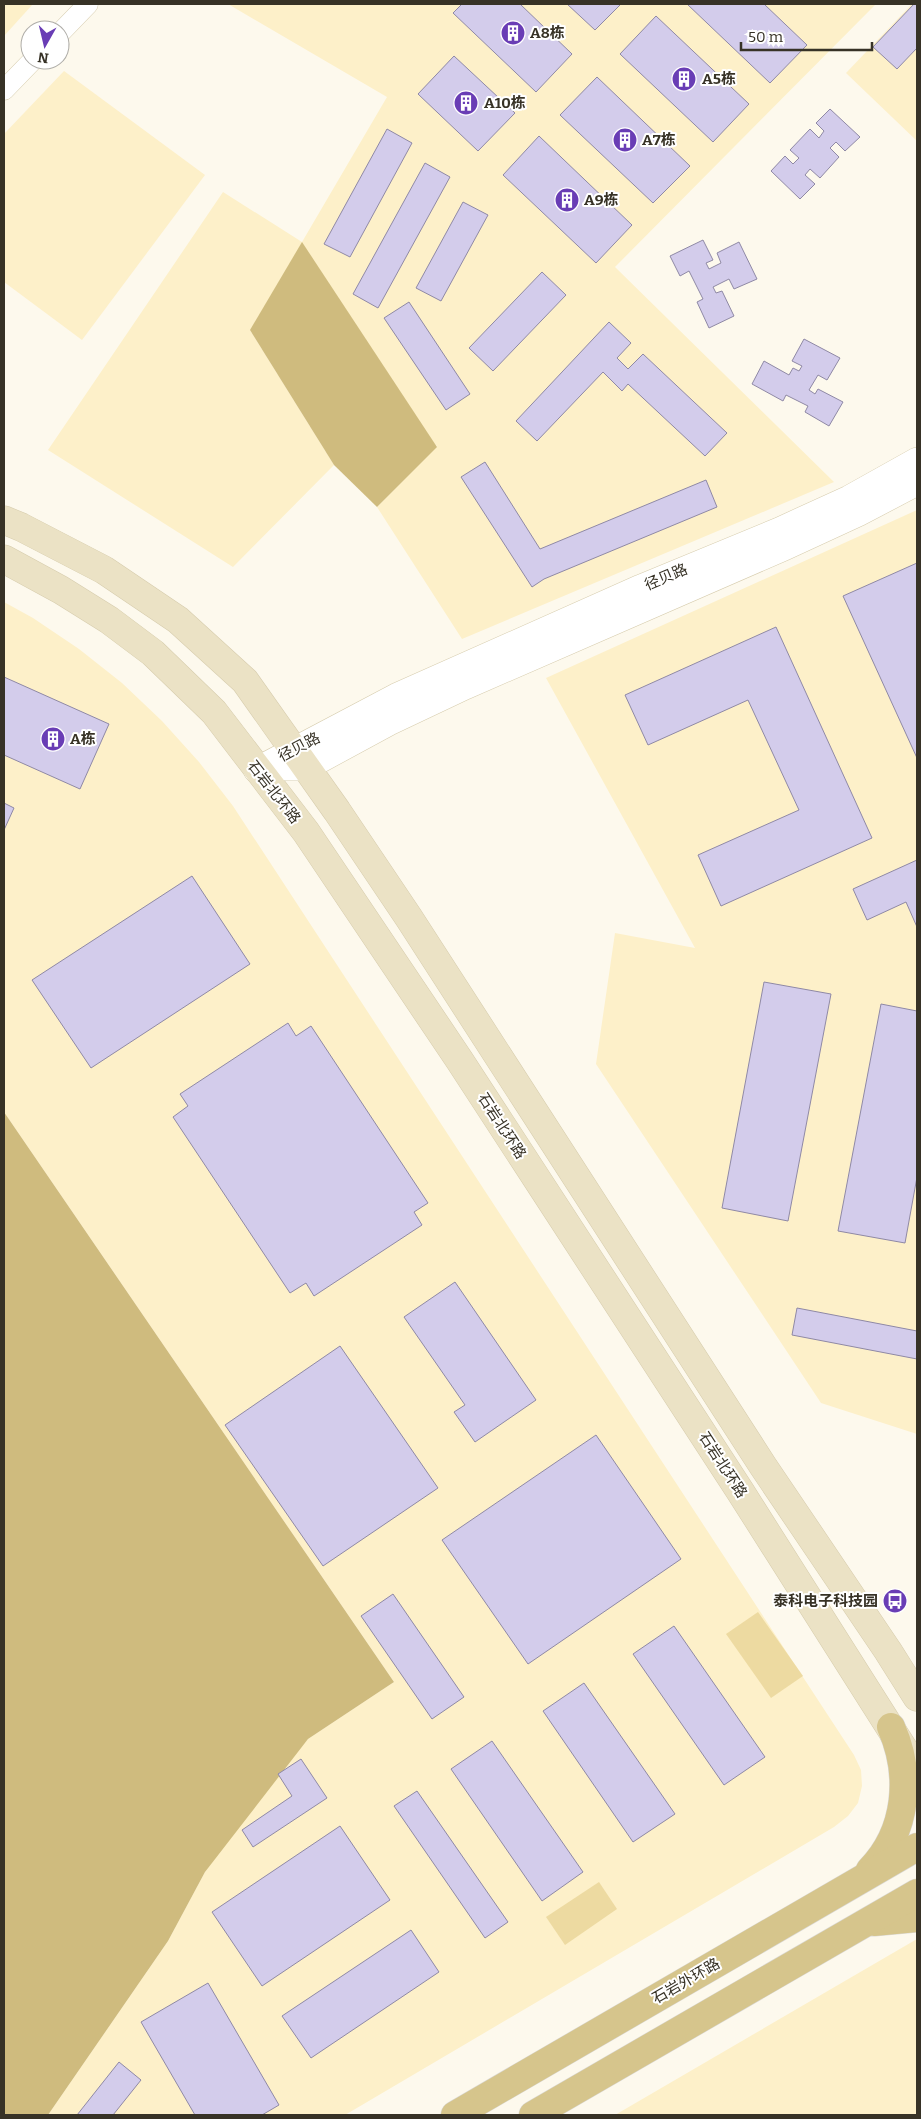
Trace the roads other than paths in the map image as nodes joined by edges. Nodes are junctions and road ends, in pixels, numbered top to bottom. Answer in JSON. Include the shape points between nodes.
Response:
{"nodes":[{"id":1,"x":88,"y":4,"type":"edge"},
{"id":2,"x":70,"y":23,"type":"edge"},
{"id":3,"x":23,"y":70,"type":"edge"},
{"id":4,"x":4,"y":90,"type":"edge"},
{"id":5,"x":917,"y":460,"type":"edge"},
{"id":6,"x":917,"y":483,"type":"edge"},
{"id":7,"x":4,"y":520,"type":"edge"},
{"id":8,"x":4,"y":559,"type":"edge"},
{"id":9,"x":300,"y":759,"type":"junction"},
{"id":10,"x":256,"y":770,"type":"junction"},
{"id":11,"x":917,"y":1697,"type":"edge"},
{"id":12,"x":890,"y":1727,"type":"junction"},
{"id":13,"x":917,"y":1770,"type":"edge"},
{"id":14,"x":917,"y":1847,"type":"edge"},
{"id":15,"x":862,"y":1879,"type":"junction"},
{"id":16,"x":917,"y":1893,"type":"edge"},
{"id":17,"x":917,"y":1918,"type":"edge"},
{"id":18,"x":858,"y":1927,"type":"junction"},
{"id":19,"x":455,"y":2115,"type":"edge"},
{"id":20,"x":533,"y":2115,"type":"edge"}],
"edges":[{"from":1,"to":2,"type":"street"},
{"from":3,"to":4,"type":"street"},
{"from":5,"to":9,"type":"street","name":"径贝路","via":[[849,498],[779,530],[641,587],[396,696]]},
{"from":6,"to":9,"type":"street","name":"径贝路","via":[[784,548],[465,686],[389,723]]},
{"from":7,"to":9,"type":"main road","via":[[104,570],[178,620],[244,681]]},
{"from":8,"to":10,"type":"main road","name":"石岩北环路","via":[[109,620],[153,653],[214,712]]},
{"from":9,"to":10,"type":"street","name":"径贝路"},
{"from":9,"to":11,"type":"main road","via":[[409,918],[763,1466]]},
{"from":10,"to":12,"type":"main road","name":"石岩北环路","via":[[306,832],[460,1061],[740,1490]]},
{"from":12,"to":13,"type":"main road","name":"石岩北环路"},
{"from":12,"to":15,"type":"main road","via":[[902,1763],[904,1788],[901,1812],[887,1848]]},
{"from":14,"to":15,"type":"main road","name":"石岩外环路"},
{"from":15,"to":19,"type":"main road","name":"石岩外环路"},
{"from":16,"to":18,"type":"main road"},
{"from":17,"to":18,"type":"main road","via":[[878,1921]]},
{"from":18,"to":20,"type":"main road"}]}
